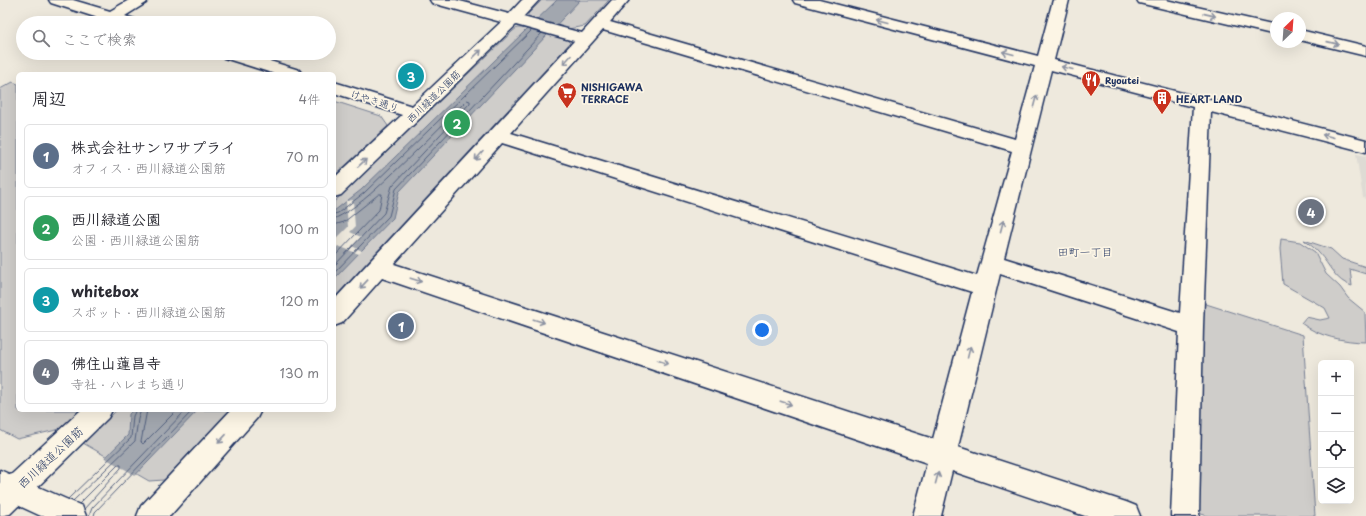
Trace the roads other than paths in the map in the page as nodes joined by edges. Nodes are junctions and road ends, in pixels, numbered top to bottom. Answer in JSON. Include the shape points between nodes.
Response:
{"nodes":[{"id":1,"x":57,"y":0,"type":"edge"},
{"id":2,"x":140,"y":0,"type":"edge"},
{"id":3,"x":438,"y":0,"type":"edge"},
{"id":4,"x":531,"y":0,"type":"edge"},
{"id":5,"x":621,"y":0,"type":"edge"},
{"id":6,"x":801,"y":0,"type":"edge"},
{"id":7,"x":1061,"y":0,"type":"edge"},
{"id":8,"x":1144,"y":0,"type":"edge"},
{"id":9,"x":109,"y":16,"type":"edge"},
{"id":10,"x":114,"y":16,"type":"edge"},
{"id":11,"x":511,"y":20,"type":"junction"},
{"id":12,"x":600,"y":24,"type":"junction"},
{"id":13,"x":1270,"y":29,"type":"edge"},
{"id":14,"x":1306,"y":37,"type":"edge"},
{"id":15,"x":586,"y":39,"type":"junction"},
{"id":16,"x":1366,"y":51,"type":"edge"},
{"id":17,"x":248,"y":60,"type":"edge"},
{"id":18,"x":1045,"y":63,"type":"junction"},
{"id":19,"x":287,"y":72,"type":"edge"},
{"id":20,"x":336,"y":88,"type":"edge"},
{"id":21,"x":1202,"y":103,"type":"junction"},
{"id":22,"x":415,"y":113,"type":"junction"},
{"id":23,"x":498,"y":135,"type":"junction"},
{"id":24,"x":1366,"y":146,"type":"edge"},
{"id":25,"x":1022,"y":148,"type":"junction"},
{"id":26,"x":336,"y":188,"type":"edge"},
{"id":27,"x":992,"y":263,"type":"junction"},
{"id":28,"x":379,"y":268,"type":"junction"},
{"id":29,"x":985,"y":287,"type":"junction"},
{"id":30,"x":336,"y":314,"type":"edge"},
{"id":31,"x":1191,"y":326,"type":"junction"},
{"id":32,"x":98,"y":412,"type":"edge"},
{"id":33,"x":246,"y":412,"type":"edge"},
{"id":34,"x":943,"y":456,"type":"junction"},
{"id":35,"x":5,"y":492,"type":"edge"},
{"id":36,"x":61,"y":511,"type":"edge"},
{"id":37,"x":151,"y":516,"type":"edge"},
{"id":38,"x":927,"y":516,"type":"edge"},
{"id":39,"x":1126,"y":516,"type":"edge"},
{"id":40,"x":1185,"y":516,"type":"edge"}],
"edges":[{"from":1,"to":9,"type":"street"},
{"from":2,"to":10,"type":"street"},
{"from":3,"to":11,"type":"street"},
{"from":4,"to":11,"type":"street","name":"西川緑道公園筋"},
{"from":5,"to":12,"type":"street"},
{"from":18,"to":6,"type":"street","one_way":true},
{"from":7,"to":18,"type":"street"},
{"from":8,"to":13,"type":"street","one_way":true},
{"from":11,"to":15,"type":"street"},
{"from":22,"to":11,"type":"street","name":"西川緑道公園筋","one_way":true},
{"from":12,"to":15,"type":"street"},
{"from":12,"to":25,"type":"street"},
{"from":14,"to":16,"type":"street","one_way":true},
{"from":15,"to":23,"type":"street","one_way":true},
{"from":17,"to":19,"type":"street"},
{"from":21,"to":18,"type":"street","one_way":true},
{"from":25,"to":18,"type":"street","one_way":true},
{"from":20,"to":22,"type":"street","name":"けやき通り"},
{"from":24,"to":21,"type":"street","one_way":true},
{"from":21,"to":31,"type":"street"},
{"from":26,"to":22,"type":"street","name":"西川緑道公園筋","one_way":true},
{"from":23,"to":28,"type":"street","one_way":true},
{"from":23,"to":29,"type":"street"},
{"from":27,"to":25,"type":"street","one_way":true},
{"from":27,"to":29,"type":"street"},
{"from":27,"to":31,"type":"street"},
{"from":28,"to":30,"type":"street","one_way":true},
{"from":28,"to":34,"type":"street","one_way":true},
{"from":34,"to":29,"type":"street","one_way":true},
{"from":31,"to":40,"type":"street"},
{"from":32,"to":35,"type":"street","name":"西川緑道公園筋"},
{"from":33,"to":37,"type":"street","one_way":true},
{"from":38,"to":34,"type":"street","one_way":true},
{"from":34,"to":39,"type":"street"},
{"from":35,"to":36,"type":"street"}]}
